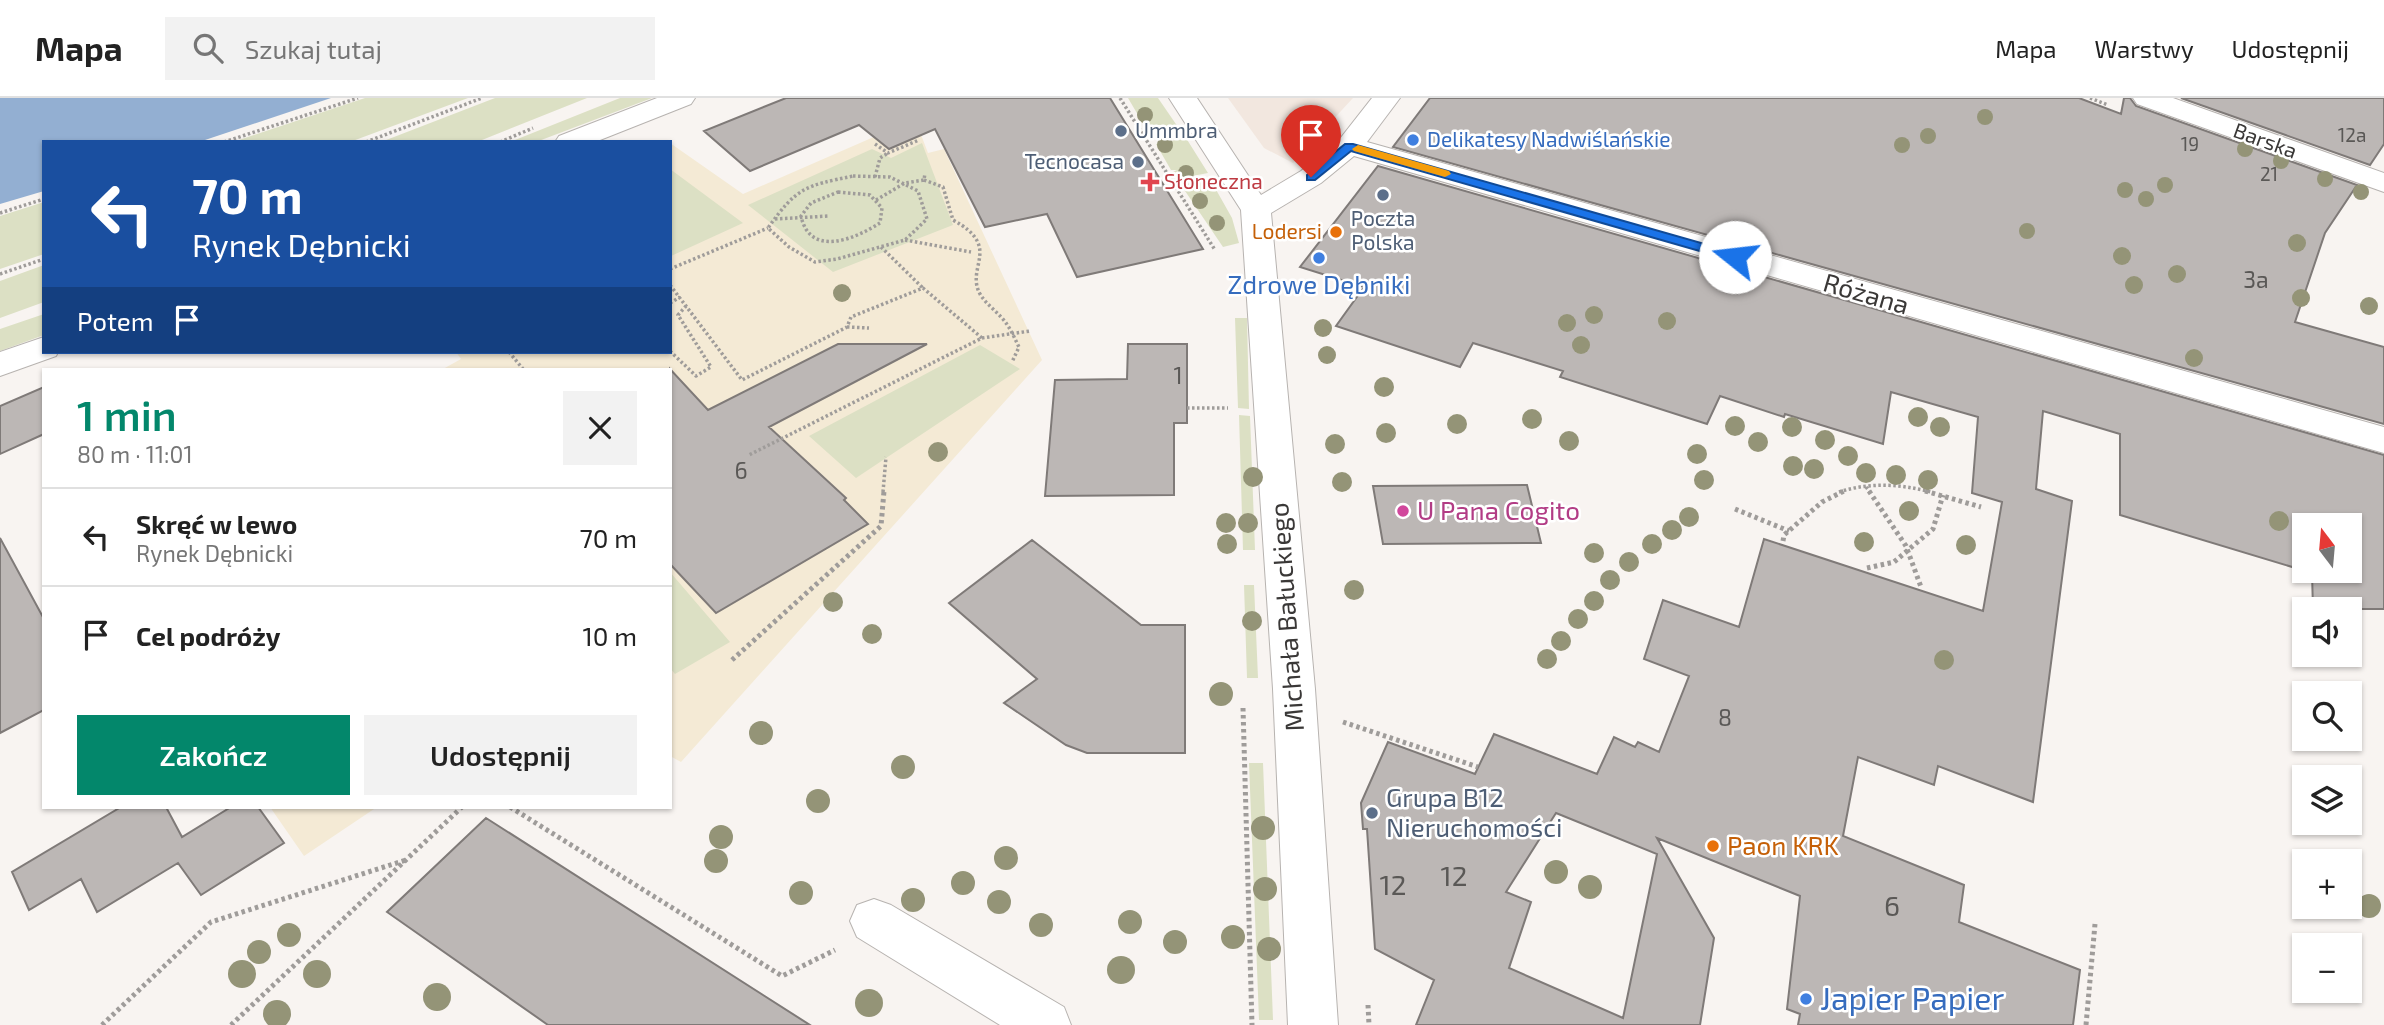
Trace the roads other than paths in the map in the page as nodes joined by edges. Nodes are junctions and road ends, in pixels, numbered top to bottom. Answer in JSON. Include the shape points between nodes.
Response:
{"nodes":[{"id":1,"x":681,"y":98,"type":"edge"},
{"id":2,"x":1183,"y":98,"type":"edge"},
{"id":3,"x":1386,"y":98,"type":"edge"},
{"id":4,"x":2147,"y":98,"type":"edge"},
{"id":5,"x":574,"y":140,"type":"edge"},
{"id":6,"x":1349,"y":146,"type":"junction"},
{"id":7,"x":2384,"y":183,"type":"edge"},
{"id":8,"x":1256,"y":209,"type":"junction"},
{"id":9,"x":42,"y":349,"type":"edge"},
{"id":10,"x":0,"y":365,"type":"edge"},
{"id":11,"x":2384,"y":440,"type":"edge"},
{"id":12,"x":858,"y":934,"type":"road end"},
{"id":13,"x":1046,"y":1025,"type":"edge"},
{"id":14,"x":1313,"y":1025,"type":"edge"}],
"edges":[{"from":1,"to":5,"type":"street"},
{"from":2,"to":8,"type":"street"},
{"from":3,"to":6,"type":"street"},
{"from":4,"to":7,"type":"street","name":"Barska"},
{"from":6,"to":8,"type":"street","via":[[1311,177]]},
{"from":6,"to":11,"type":"street","name":"Różana"},
{"from":8,"to":14,"type":"street","name":"Michała Bałuckiego","via":[[1294,689]]},
{"from":9,"to":10,"type":"street"},
{"from":12,"to":13,"type":"street"}]}
